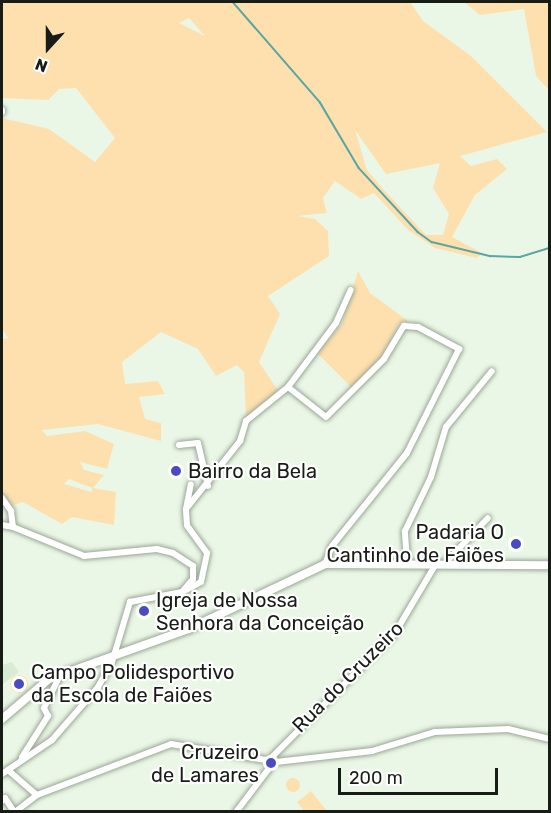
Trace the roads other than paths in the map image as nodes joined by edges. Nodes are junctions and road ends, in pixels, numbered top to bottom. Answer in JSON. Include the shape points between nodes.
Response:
{"nodes":[{"id":1,"x":351,"y":290,"type":"dead end"},
{"id":2,"x":492,"y":370,"type":"dead end"},
{"id":3,"x":288,"y":387,"type":"junction"},
{"id":4,"x":179,"y":445,"type":"dead end"},
{"id":5,"x":191,"y":484,"type":"dead end"},
{"id":6,"x":208,"y":487,"type":"junction"},
{"id":7,"x":2,"y":498,"type":"edge"},
{"id":8,"x":186,"y":509,"type":"junction"},
{"id":9,"x":488,"y":518,"type":"dead end"},
{"id":10,"x":2,"y":525,"type":"edge"},
{"id":11,"x":13,"y":527,"type":"junction"},
{"id":12,"x":437,"y":561,"type":"junction"},
{"id":13,"x":447,"y":561,"type":"junction"},
{"id":14,"x":407,"y":562,"type":"junction"},
{"id":15,"x":325,"y":564,"type":"junction"},
{"id":16,"x":549,"y":565,"type":"edge"},
{"id":17,"x":182,"y":592,"type":"junction"},
{"id":18,"x":112,"y":655,"type":"junction"},
{"id":19,"x":60,"y":675,"type":"junction"},
{"id":20,"x":2,"y":719,"type":"edge"},
{"id":21,"x":549,"y":739,"type":"edge"},
{"id":22,"x":22,"y":757,"type":"junction"},
{"id":23,"x":271,"y":762,"type":"junction"},
{"id":24,"x":5,"y":772,"type":"edge"},
{"id":25,"x":37,"y":795,"type":"junction"},
{"id":26,"x":2,"y":801,"type":"edge"},
{"id":27,"x":15,"y":812,"type":"edge"},
{"id":28,"x":236,"y":812,"type":"edge"}],
"edges":[{"from":1,"to":3,"type":"street","via":[[336,323]]},
{"from":2,"to":14,"type":"street","via":[[446,428],[431,477],[405,531]]},
{"from":3,"to":6,"type":"street","via":[[246,421],[240,441]]},
{"from":3,"to":15,"type":"street","via":[[326,417],[384,359],[404,326],[459,349],[407,453],[332,546]]},
{"from":4,"to":6,"type":"street","via":[[198,443]]},
{"from":5,"to":8,"type":"street"},
{"from":6,"to":8,"type":"street"},
{"from":7,"to":11,"type":"street","via":[[11,511]]},
{"from":8,"to":17,"type":"street","via":[[187,525],[207,552],[207,565],[197,587]]},
{"from":9,"to":13,"type":"street"},
{"from":10,"to":11,"type":"street"},
{"from":11,"to":17,"type":"street","via":[[84,556],[157,549],[173,553],[193,566],[193,579]]},
{"from":12,"to":13,"type":"main road"},
{"from":12,"to":14,"type":"main road"},
{"from":12,"to":23,"type":"street","name":"Rua do Cruzeiro","via":[[413,609],[394,633]]},
{"from":13,"to":16,"type":"main road"},
{"from":14,"to":15,"type":"main road"},
{"from":15,"to":18,"type":"main road","via":[[189,629]]},
{"from":17,"to":18,"type":"street","via":[[130,602]]},
{"from":18,"to":19,"type":"main road"},
{"from":18,"to":22,"type":"street","via":[[98,687],[52,740]]},
{"from":19,"to":20,"type":"main road"},
{"from":19,"to":22,"type":"street","via":[[44,708],[48,716]]},
{"from":21,"to":23,"type":"street","via":[[508,729],[435,732],[372,751]]},
{"from":22,"to":24,"type":"street"},
{"from":23,"to":25,"type":"street","via":[[171,744]]},
{"from":23,"to":28,"type":"street","name":"Rua do Cruzeiro"},
{"from":24,"to":25,"type":"street"},
{"from":25,"to":27,"type":"street"},
{"from":26,"to":27,"type":"street","via":[[5,798]]}]}
